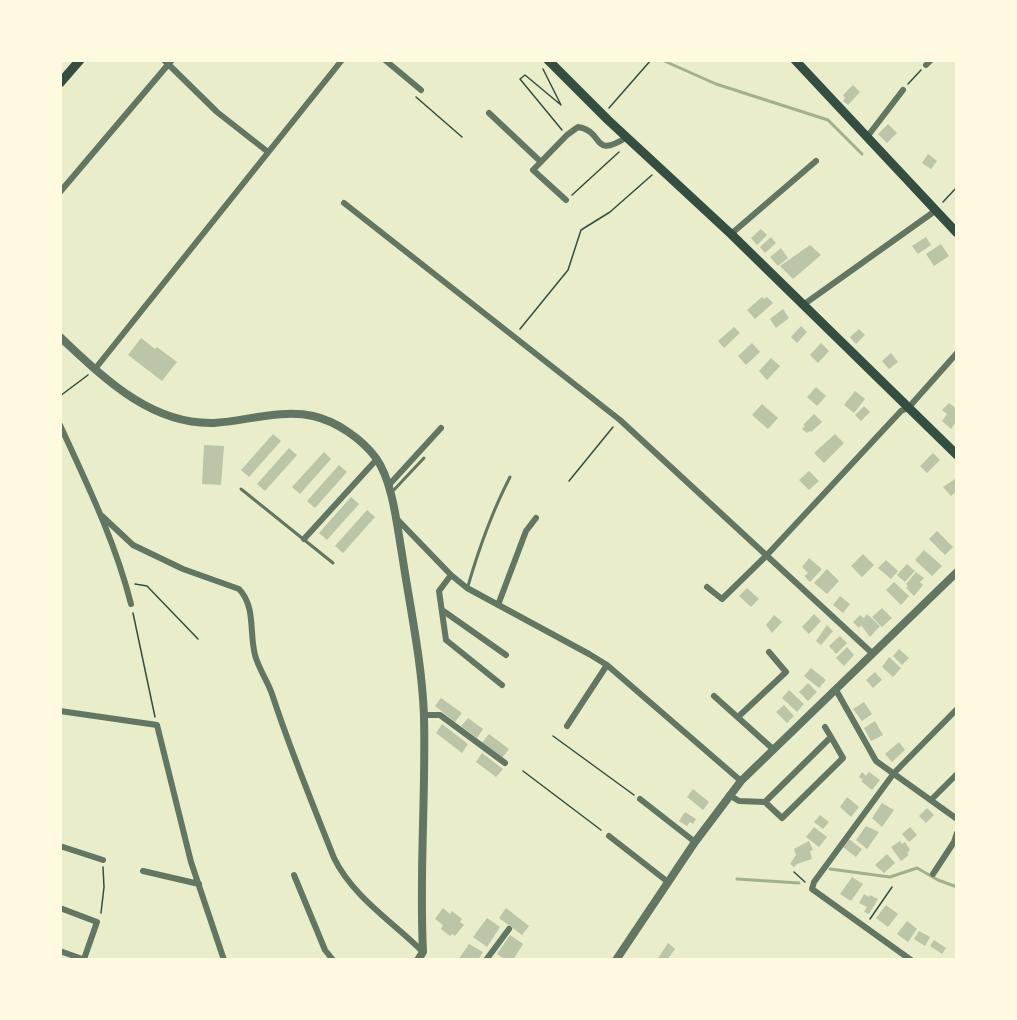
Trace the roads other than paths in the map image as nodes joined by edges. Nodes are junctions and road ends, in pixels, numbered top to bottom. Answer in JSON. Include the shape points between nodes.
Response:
{"nodes":[{"id":1,"x":80,"y":60,"type":"edge"},
{"id":2,"x":342,"y":60,"type":"edge"},
{"id":3,"x":385,"y":60,"type":"edge"},
{"id":4,"x":168,"y":61,"type":"edge"},
{"id":5,"x":548,"y":61,"type":"edge"},
{"id":6,"x":801,"y":62,"type":"edge"},
{"id":7,"x":62,"y":76,"type":"edge"},
{"id":8,"x":421,"y":90,"type":"road end"},
{"id":9,"x":903,"y":90,"type":"road end"},
{"id":10,"x":489,"y":113,"type":"dead end"},
{"id":11,"x":867,"y":137,"type":"junction"},
{"id":12,"x":629,"y":139,"type":"junction"},
{"id":13,"x":268,"y":152,"type":"junction"},
{"id":14,"x":816,"y":161,"type":"dead end"},
{"id":15,"x":540,"y":162,"type":"junction"},
{"id":16,"x":60,"y":192,"type":"edge"},
{"id":17,"x":566,"y":200,"type":"road end"},
{"id":18,"x":344,"y":203,"type":"dead end"},
{"id":19,"x":935,"y":211,"type":"junction"},
{"id":20,"x":957,"y":233,"type":"edge"},
{"id":21,"x":731,"y":234,"type":"junction"},
{"id":22,"x":804,"y":305,"type":"junction"},
{"id":23,"x":60,"y":336,"type":"edge"},
{"id":24,"x":957,"y":353,"type":"edge"},
{"id":25,"x":95,"y":369,"type":"junction"},
{"id":26,"x":909,"y":407,"type":"junction"},
{"id":27,"x":60,"y":425,"type":"edge"},
{"id":28,"x":441,"y":428,"type":"dead end"},
{"id":29,"x":957,"y":455,"type":"edge"},
{"id":30,"x":424,"y":458,"type":"dead end"},
{"id":31,"x":376,"y":459,"type":"junction"},
{"id":32,"x":510,"y":477,"type":"dead end"},
{"id":33,"x":388,"y":486,"type":"junction"},
{"id":34,"x":241,"y":489,"type":"dead end"},
{"id":35,"x":390,"y":494,"type":"junction"},
{"id":36,"x":102,"y":516,"type":"junction"},
{"id":37,"x":396,"y":518,"type":"junction"},
{"id":38,"x":536,"y":518,"type":"dead end"},
{"id":39,"x":304,"y":539,"type":"junction"},
{"id":40,"x":766,"y":556,"type":"junction"},
{"id":41,"x":333,"y":563,"type":"dead end"},
{"id":42,"x":957,"y":572,"type":"edge"},
{"id":43,"x":451,"y":575,"type":"junction"},
{"id":44,"x":707,"y":587,"type":"dead end"},
{"id":45,"x":467,"y":588,"type":"junction"},
{"id":46,"x":131,"y":604,"type":"road end"},
{"id":47,"x":498,"y":605,"type":"junction"},
{"id":48,"x":442,"y":610,"type":"junction"},
{"id":49,"x":769,"y":652,"type":"dead end"},
{"id":50,"x":872,"y":653,"type":"junction"},
{"id":51,"x":506,"y":655,"type":"dead end"},
{"id":52,"x":607,"y":666,"type":"junction"},
{"id":53,"x":502,"y":685,"type":"dead end"},
{"id":54,"x":836,"y":690,"type":"junction"},
{"id":55,"x":714,"y":696,"type":"dead end"},
{"id":56,"x":957,"y":709,"type":"edge"},
{"id":57,"x":60,"y":711,"type":"edge"},
{"id":58,"x":423,"y":715,"type":"junction"},
{"id":59,"x":738,"y":717,"type":"junction"},
{"id":60,"x":567,"y":726,"type":"dead end"},
{"id":61,"x":825,"y":727,"type":"dead end"},
{"id":62,"x":831,"y":737,"type":"junction"},
{"id":63,"x":773,"y":749,"type":"junction"},
{"id":64,"x":505,"y":763,"type":"dead end"},
{"id":65,"x":894,"y":773,"type":"junction"},
{"id":66,"x":957,"y":774,"type":"edge"},
{"id":67,"x":741,"y":781,"type":"junction"},
{"id":68,"x":729,"y":795,"type":"junction"},
{"id":69,"x":640,"y":799,"type":"road end"},
{"id":70,"x":931,"y":800,"type":"junction"},
{"id":71,"x":765,"y":802,"type":"junction"},
{"id":72,"x":957,"y":819,"type":"edge"},
{"id":73,"x":957,"y":833,"type":"edge"},
{"id":74,"x":609,"y":836,"type":"road end"},
{"id":75,"x":695,"y":842,"type":"junction"},
{"id":76,"x":60,"y":846,"type":"edge"},
{"id":77,"x":103,"y":860,"type":"road end"},
{"id":78,"x":143,"y":870,"type":"dead end"},
{"id":79,"x":933,"y":874,"type":"dead end"},
{"id":80,"x":294,"y":875,"type":"dead end"},
{"id":81,"x":668,"y":882,"type":"junction"},
{"id":82,"x":199,"y":884,"type":"junction"},
{"id":83,"x":60,"y":908,"type":"edge"},
{"id":84,"x":509,"y":929,"type":"dead end"},
{"id":85,"x":60,"y":951,"type":"edge"},
{"id":86,"x":425,"y":956,"type":"edge"},
{"id":87,"x":907,"y":959,"type":"edge"},
{"id":88,"x":85,"y":960,"type":"edge"},
{"id":89,"x":224,"y":960,"type":"edge"},
{"id":90,"x":333,"y":960,"type":"edge"},
{"id":91,"x":418,"y":960,"type":"edge"},
{"id":92,"x":486,"y":960,"type":"edge"},
{"id":93,"x":616,"y":960,"type":"edge"}],
"edges":[{"from":1,"to":7,"type":"main road"},
{"from":2,"to":13,"type":"street"},
{"from":3,"to":8,"type":"street"},
{"from":4,"to":13,"type":"street","via":[[217,112]]},
{"from":4,"to":16,"type":"street"},
{"from":5,"to":12,"type":"main road"},
{"from":6,"to":11,"type":"main road"},
{"from":9,"to":11,"type":"street"},
{"from":10,"to":15,"type":"street"},
{"from":11,"to":19,"type":"main road"},
{"from":12,"to":15,"type":"street","via":[[604,146],[585,128],[578,127]]},
{"from":12,"to":21,"type":"main road"},
{"from":13,"to":25,"type":"street"},
{"from":14,"to":21,"type":"street"},
{"from":15,"to":17,"type":"street","via":[[533,170]]},
{"from":18,"to":40,"type":"street","via":[[620,420]]},
{"from":19,"to":20,"type":"main road"},
{"from":19,"to":22,"type":"street"},
{"from":21,"to":22,"type":"main road"},
{"from":22,"to":26,"type":"main road"},
{"from":23,"to":25,"type":"street"},
{"from":24,"to":26,"type":"street"},
{"from":25,"to":31,"type":"street","via":[[137,402],[176,418],[213,423],[294,414],[314,416],[347,431]]},
{"from":26,"to":29,"type":"main road"},
{"from":26,"to":40,"type":"street","via":[[901,411]]},
{"from":27,"to":36,"type":"street"},
{"from":28,"to":33,"type":"street"},
{"from":30,"to":35,"type":"lane"},
{"from":31,"to":33,"type":"street"},
{"from":31,"to":39,"type":"street"},
{"from":32,"to":45,"type":"lane","via":[[491,516]]},
{"from":33,"to":35,"type":"street"},
{"from":34,"to":39,"type":"lane"},
{"from":35,"to":37,"type":"street"},
{"from":36,"to":46,"type":"street"},
{"from":36,"to":86,"type":"street","via":[[133,545],[166,562],[239,589],[245,596],[250,605],[256,657],[342,875]]},
{"from":37,"to":43,"type":"street"},
{"from":37,"to":58,"type":"street","via":[[419,661]]},
{"from":38,"to":47,"type":"street","via":[[526,531]]},
{"from":39,"to":41,"type":"lane"},
{"from":40,"to":44,"type":"street","via":[[722,599]]},
{"from":40,"to":50,"type":"street"},
{"from":42,"to":50,"type":"street"},
{"from":43,"to":45,"type":"street"},
{"from":43,"to":48,"type":"street","via":[[440,589]]},
{"from":45,"to":47,"type":"street"},
{"from":47,"to":52,"type":"street"},
{"from":48,"to":51,"type":"street"},
{"from":48,"to":53,"type":"street","via":[[448,643]]},
{"from":49,"to":59,"type":"street","via":[[786,672]]},
{"from":50,"to":54,"type":"street"},
{"from":52,"to":60,"type":"street"},
{"from":52,"to":67,"type":"street"},
{"from":54,"to":63,"type":"street"},
{"from":54,"to":65,"type":"street","via":[[876,761]]},
{"from":55,"to":59,"type":"street"},
{"from":56,"to":65,"type":"street"},
{"from":57,"to":82,"type":"street","via":[[157,725]]},
{"from":58,"to":64,"type":"street","via":[[440,715]]},
{"from":58,"to":86,"type":"street"},
{"from":59,"to":63,"type":"street"},
{"from":61,"to":62,"type":"street"},
{"from":62,"to":71,"type":"street"},
{"from":62,"to":71,"type":"street","via":[[843,758],[782,818]]},
{"from":63,"to":67,"type":"street"},
{"from":65,"to":70,"type":"street"},
{"from":65,"to":87,"type":"street","via":[[812,889]]},
{"from":66,"to":70,"type":"street"},
{"from":67,"to":68,"type":"street"},
{"from":68,"to":71,"type":"street","via":[[739,801]]},
{"from":68,"to":75,"type":"street"},
{"from":69,"to":75,"type":"street"},
{"from":70,"to":72,"type":"street"},
{"from":73,"to":79,"type":"street"},
{"from":74,"to":81,"type":"street"},
{"from":75,"to":81,"type":"street"},
{"from":76,"to":77,"type":"street"},
{"from":78,"to":82,"type":"street"},
{"from":80,"to":90,"type":"street","via":[[325,950]]},
{"from":81,"to":93,"type":"street"},
{"from":82,"to":89,"type":"street"},
{"from":83,"to":88,"type":"street","via":[[97,922]]},
{"from":84,"to":92,"type":"street"},
{"from":85,"to":88,"type":"street"},
{"from":86,"to":91,"type":"street"}]}
